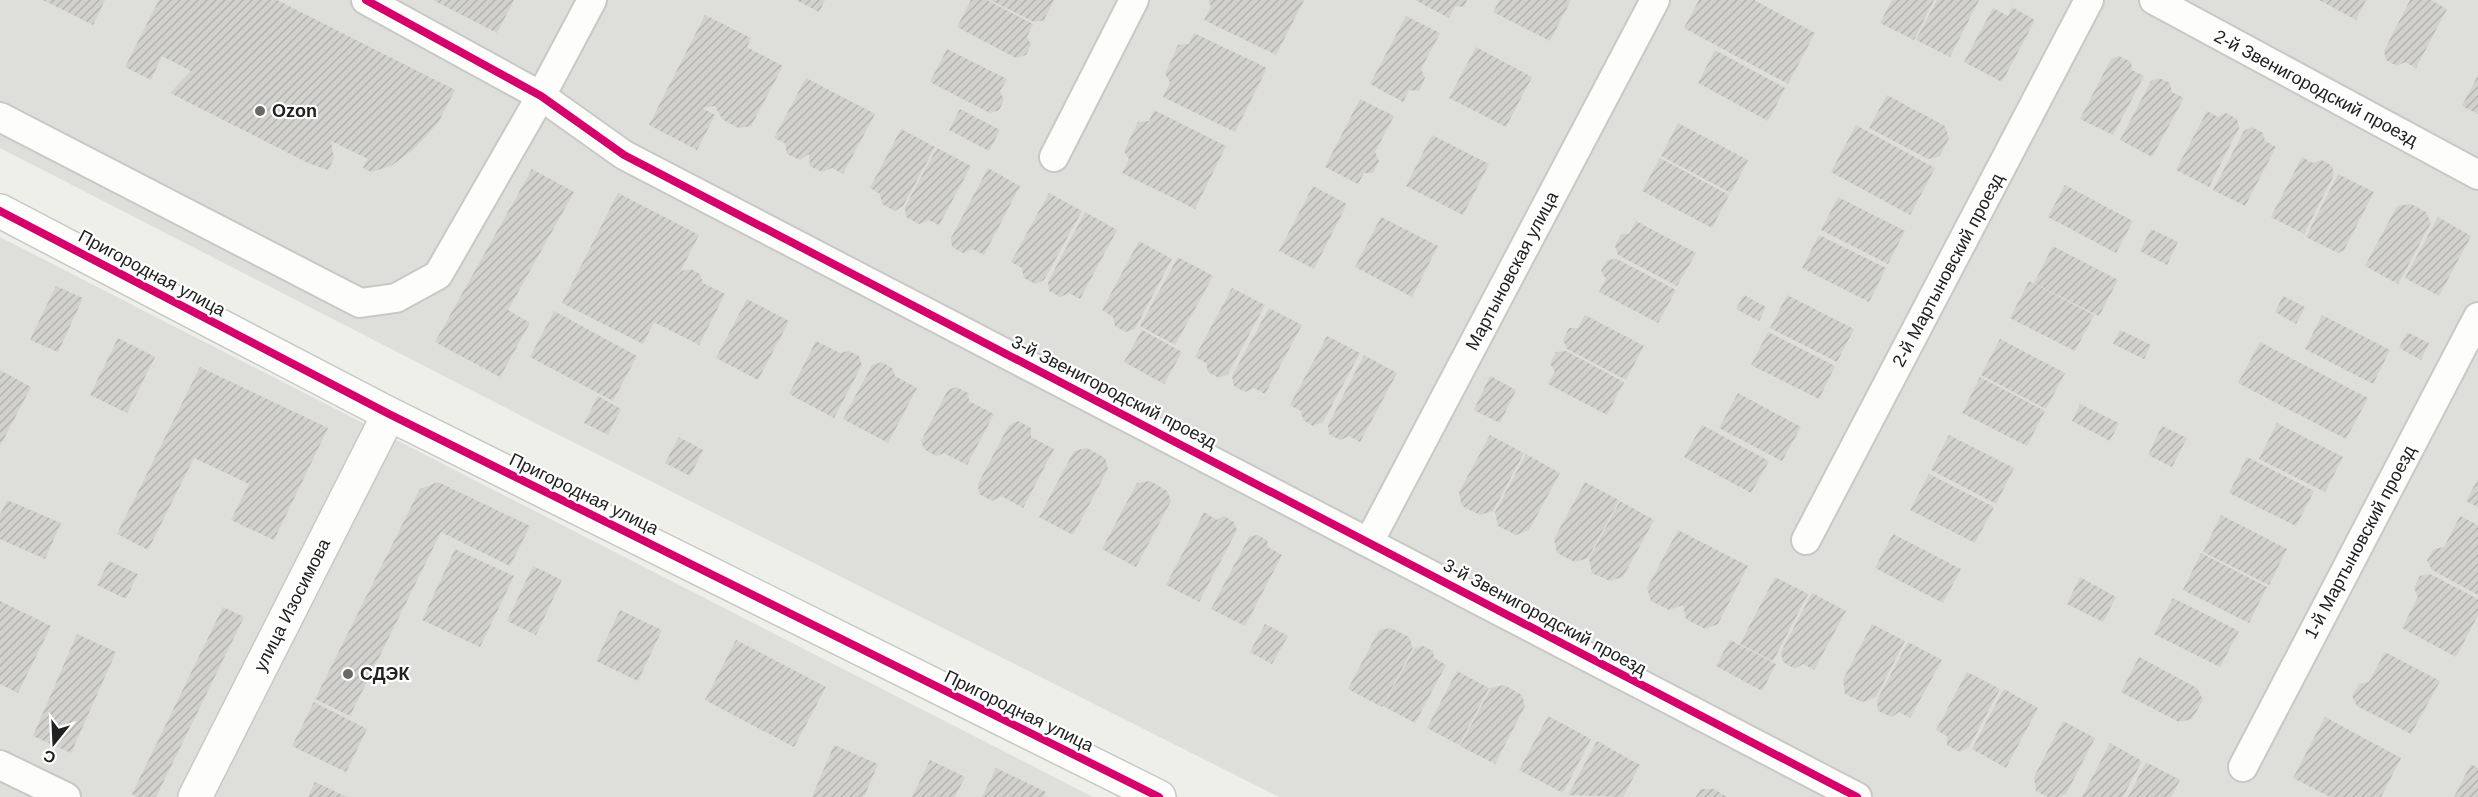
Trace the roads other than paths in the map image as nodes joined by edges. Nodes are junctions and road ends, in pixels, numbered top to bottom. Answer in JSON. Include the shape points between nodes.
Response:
{"nodes":[{"id":1,"x":366,"y":0,"type":"edge"},
{"id":2,"x":592,"y":0,"type":"edge"},
{"id":3,"x":1134,"y":0,"type":"edge"},
{"id":4,"x":1655,"y":0,"type":"edge"},
{"id":5,"x":2090,"y":0,"type":"edge"},
{"id":6,"x":2154,"y":0,"type":"edge"},
{"id":7,"x":541,"y":96,"type":"junction"},
{"id":8,"x":0,"y":117,"type":"edge"},
{"id":9,"x":1054,"y":157,"type":"dead end"},
{"id":10,"x":2478,"y":175,"type":"edge"},
{"id":11,"x":0,"y":211,"type":"edge"},
{"id":12,"x":2478,"y":317,"type":"edge"},
{"id":13,"x":389,"y":414,"type":"junction"},
{"id":14,"x":1806,"y":540,"type":"dead end"},
{"id":15,"x":1369,"y":542,"type":"junction"},
{"id":16,"x":0,"y":765,"type":"edge"},
{"id":17,"x":2243,"y":767,"type":"dead end"},
{"id":18,"x":66,"y":797,"type":"edge"},
{"id":19,"x":195,"y":797,"type":"edge"},
{"id":20,"x":1158,"y":797,"type":"edge"},
{"id":21,"x":1857,"y":797,"type":"edge"}],
"edges":[{"from":1,"to":7,"type":"street","name":"3-й Звенигородский проезд"},
{"from":2,"to":7,"type":"street"},
{"from":3,"to":9,"type":"street"},
{"from":4,"to":15,"type":"street","name":"Мартыновская улица"},
{"from":5,"to":14,"type":"street","name":"2-й Мартыновский проезд"},
{"from":6,"to":10,"type":"street","name":"2-й Звенигородский проезд"},
{"from":7,"to":8,"type":"street","via":[[438,275],[396,298],[360,303]]},
{"from":7,"to":15,"type":"street","name":"3-й Звенигородский проезд","via":[[624,155]]},
{"from":11,"to":13,"type":"street","name":"Пригородная улица"},
{"from":12,"to":17,"type":"street","name":"1-й Мартыновский проезд"},
{"from":13,"to":19,"type":"street","name":"улица Изосимова"},
{"from":13,"to":20,"type":"street","name":"Пригородная улица"},
{"from":15,"to":21,"type":"street","name":"3-й Звенигородский проезд"},
{"from":16,"to":18,"type":"street"}]}
